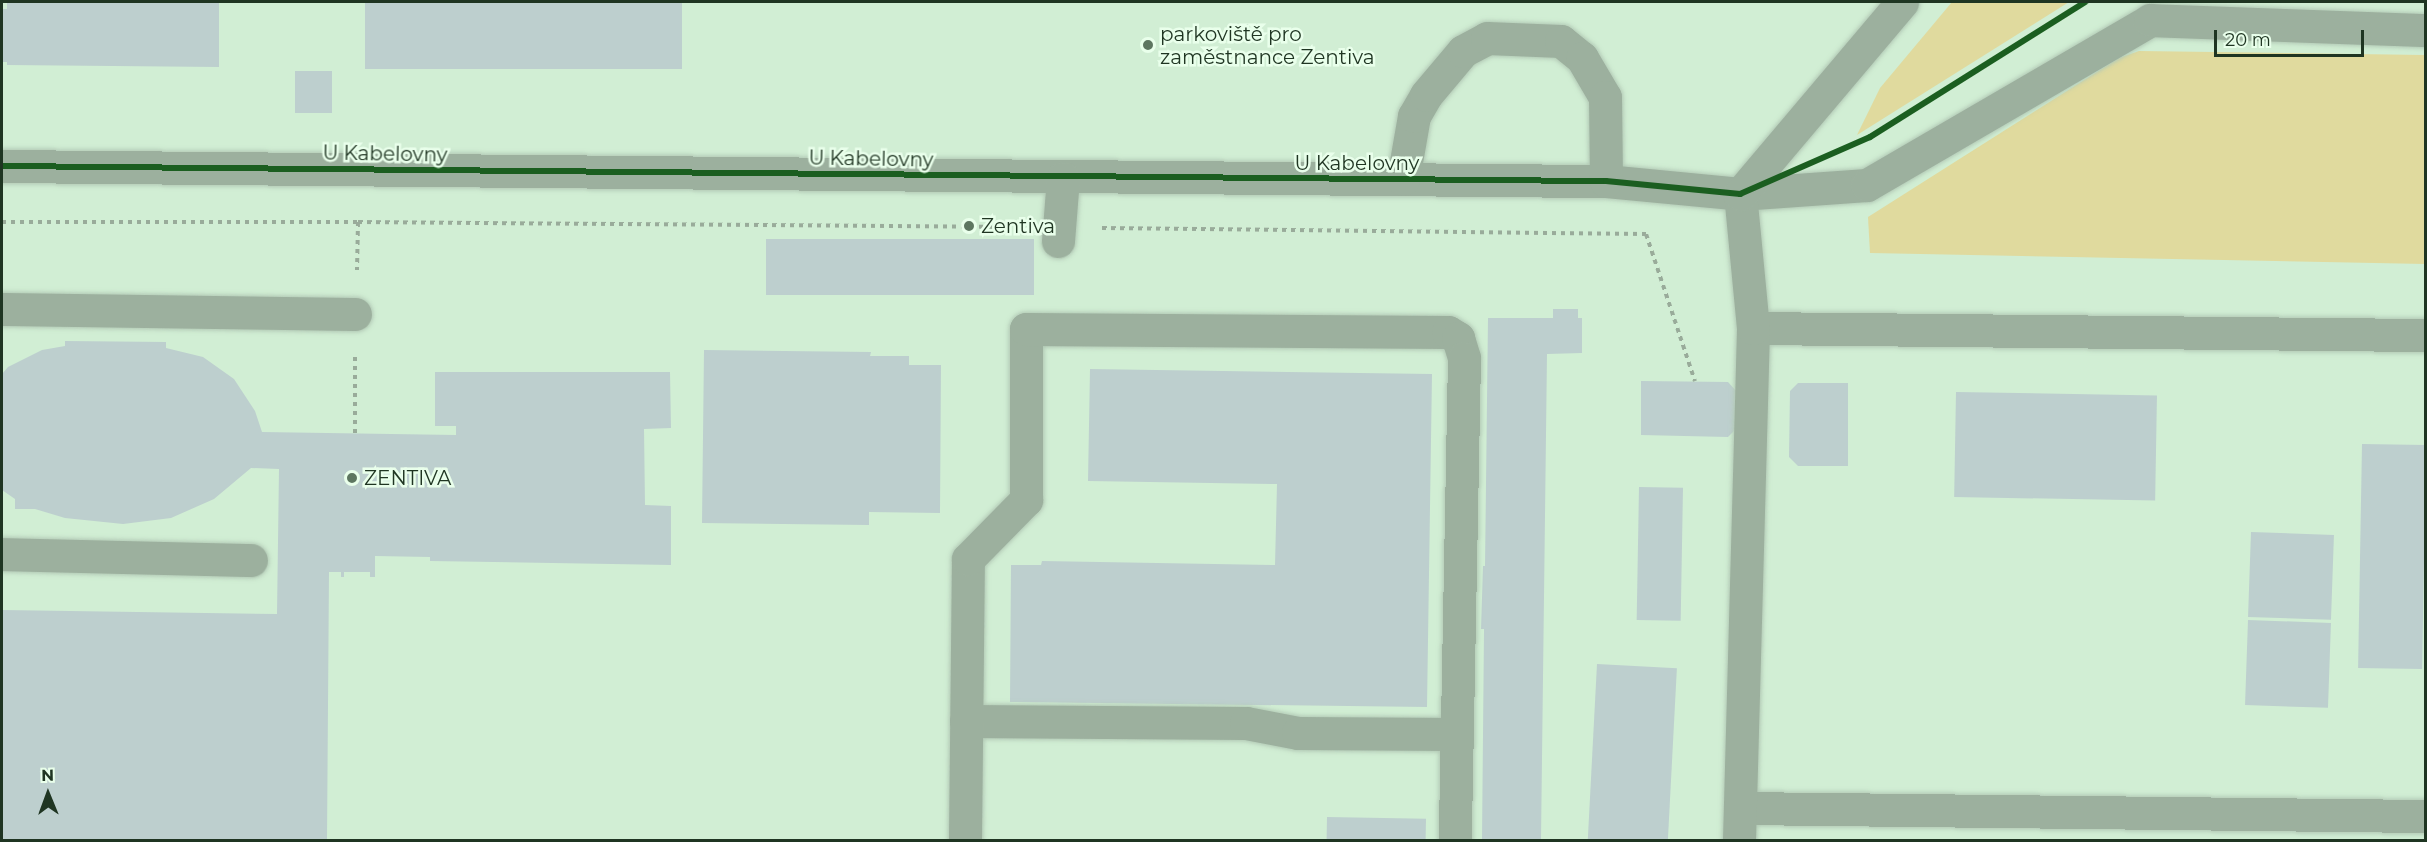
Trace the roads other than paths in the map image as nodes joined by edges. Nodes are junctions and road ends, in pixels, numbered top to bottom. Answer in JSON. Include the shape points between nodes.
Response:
{"nodes":[{"id":1,"x":1902,"y":2,"type":"edge"},
{"id":2,"x":2426,"y":30,"type":"edge"},
{"id":3,"x":2,"y":166,"type":"edge"},
{"id":4,"x":1063,"y":178,"type":"junction"},
{"id":5,"x":1403,"y":179,"type":"junction"},
{"id":6,"x":1606,"y":181,"type":"junction"},
{"id":7,"x":1740,"y":194,"type":"junction"},
{"id":8,"x":1058,"y":235,"type":"road end"},
{"id":9,"x":2,"y":309,"type":"edge"},
{"id":10,"x":356,"y":315,"type":"road end"},
{"id":11,"x":1753,"y":328,"type":"junction"},
{"id":12,"x":2426,"y":335,"type":"edge"},
{"id":13,"x":2,"y":554,"type":"edge"},
{"id":14,"x":251,"y":560,"type":"dead end"},
{"id":15,"x":966,"y":721,"type":"junction"},
{"id":16,"x":1456,"y":734,"type":"junction"},
{"id":17,"x":1740,"y":808,"type":"junction"},
{"id":18,"x":2426,"y":816,"type":"edge"},
{"id":19,"x":2337,"y":828,"type":"edge"},
{"id":20,"x":965,"y":840,"type":"edge"},
{"id":21,"x":1455,"y":840,"type":"edge"},
{"id":22,"x":1739,"y":840,"type":"edge"}],
"edges":[{"from":1,"to":7,"type":"street"},
{"from":2,"to":7,"type":"street","name":"U Kabelovny","via":[[2150,20],[1867,185]]},
{"from":3,"to":4,"type":"street","name":"U Kabelovny"},
{"from":4,"to":5,"type":"street","name":"U Kabelovny"},
{"from":4,"to":8,"type":"street"},
{"from":5,"to":6,"type":"street","name":"U Kabelovny"},
{"from":5,"to":6,"type":"street","via":[[1414,116],[1426,95],[1463,51],[1487,38],[1561,41],[1582,58],[1605,97]]},
{"from":6,"to":7,"type":"street","name":"U Kabelovny"},
{"from":7,"to":11,"type":"street"},
{"from":9,"to":10,"type":"street"},
{"from":11,"to":12,"type":"street"},
{"from":11,"to":17,"type":"street"},
{"from":13,"to":14,"type":"street"},
{"from":15,"to":16,"type":"street","via":[[1246,723],[1298,733]]},
{"from":15,"to":16,"type":"street","via":[[968,559],[1026,500],[1026,329],[1448,332],[1458,338],[1464,358]]},
{"from":15,"to":20,"type":"street"},
{"from":16,"to":21,"type":"street"},
{"from":17,"to":19,"type":"street"},
{"from":17,"to":22,"type":"street"},
{"from":18,"to":19,"type":"street"}]}
